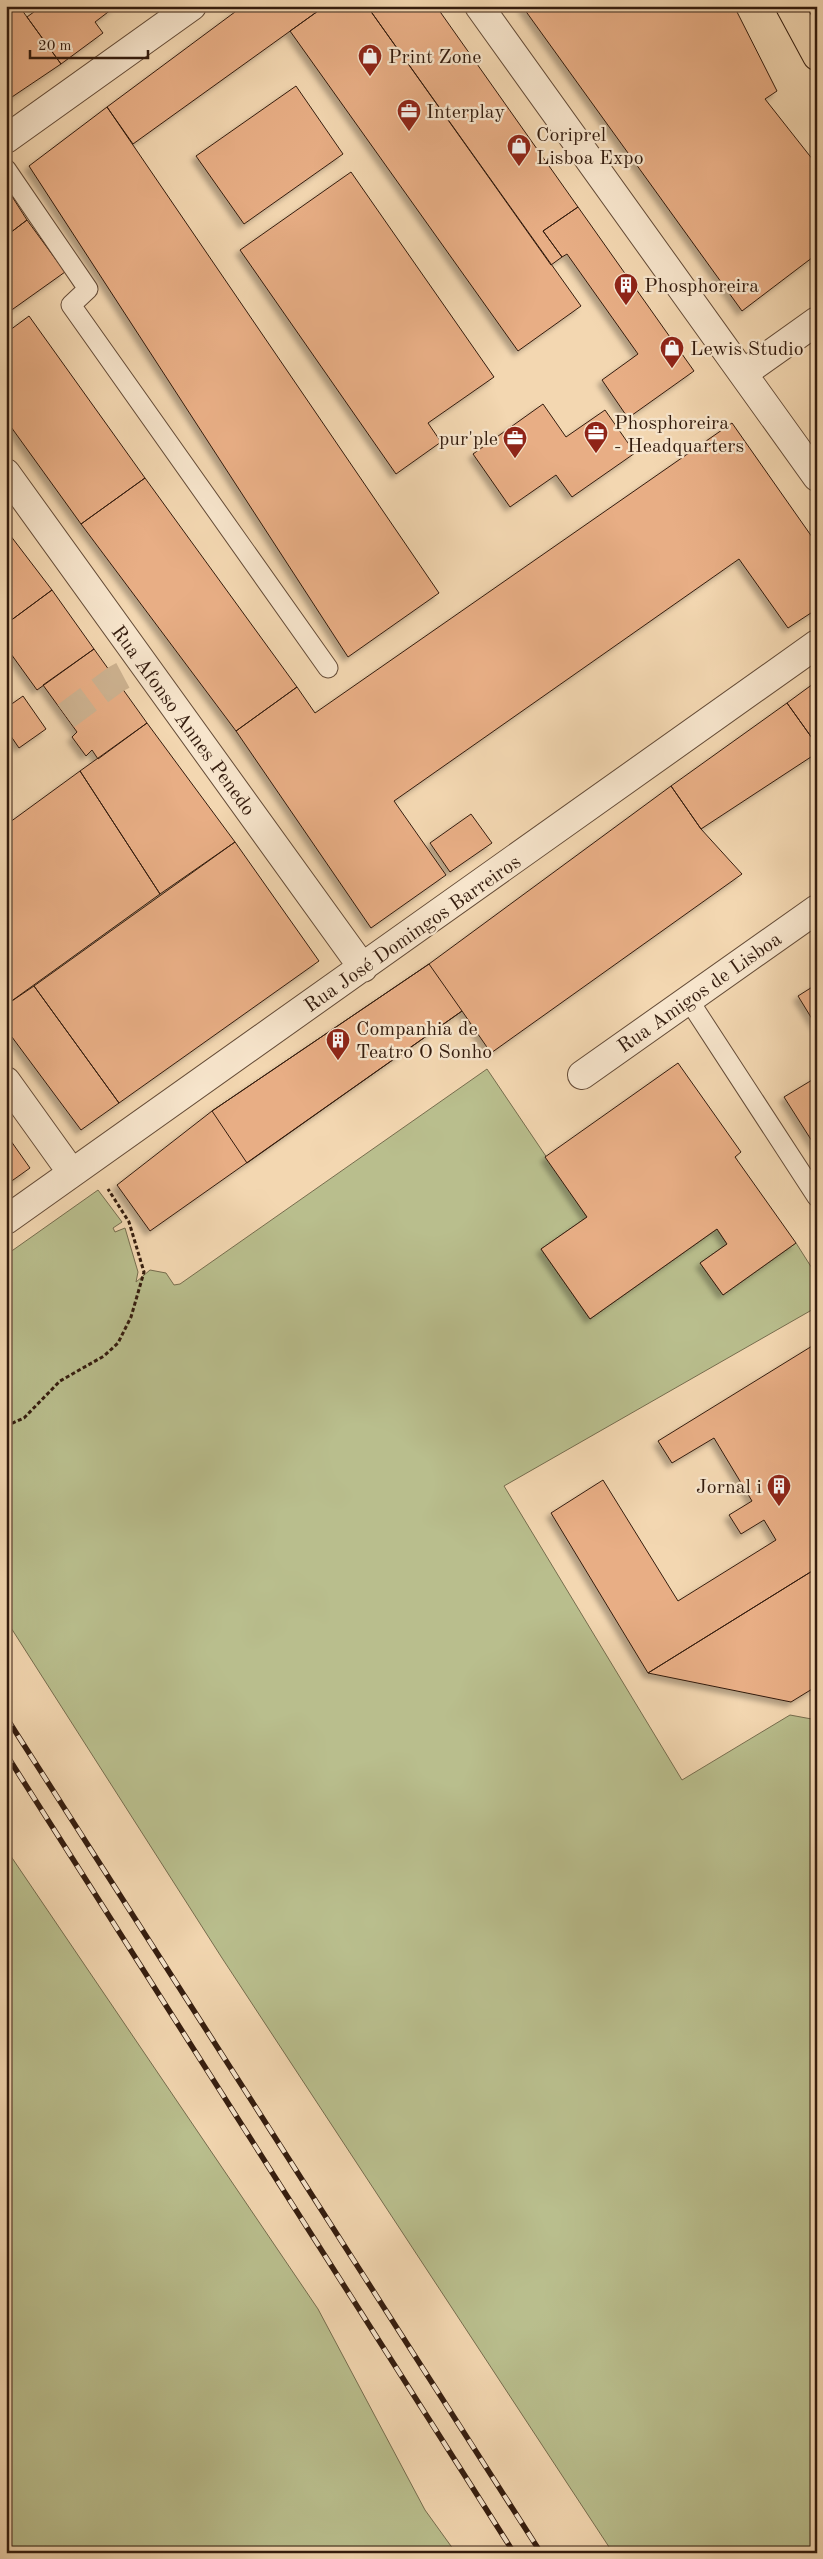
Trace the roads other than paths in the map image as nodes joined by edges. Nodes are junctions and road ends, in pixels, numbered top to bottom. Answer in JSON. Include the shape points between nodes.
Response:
{"nodes":[{"id":1,"x":192,"y":6,"type":"edge"},
{"id":2,"x":479,"y":6,"type":"edge"},
{"id":3,"x":790,"y":6,"type":"edge"},
{"id":4,"x":817,"y":56,"type":"edge"},
{"id":5,"x":6,"y":139,"type":"edge"},
{"id":6,"x":6,"y":169,"type":"edge"},
{"id":7,"x":817,"y":321,"type":"edge"},
{"id":8,"x":744,"y":373,"type":"junction"},
{"id":9,"x":6,"y":472,"type":"edge"},
{"id":10,"x":817,"y":477,"type":"edge"},
{"id":11,"x":817,"y":644,"type":"edge"},
{"id":12,"x":328,"y":668,"type":"dead end"},
{"id":13,"x":817,"y":909,"type":"edge"},
{"id":14,"x":363,"y":968,"type":"junction"},
{"id":15,"x":688,"y":999,"type":"junction"},
{"id":16,"x":582,"y":1075,"type":"dead end"},
{"id":17,"x":6,"y":1081,"type":"edge"},
{"id":18,"x":72,"y":1173,"type":"junction"},
{"id":19,"x":817,"y":1197,"type":"edge"},
{"id":20,"x":6,"y":1220,"type":"edge"}],
"edges":[{"from":1,"to":5,"type":"street"},
{"from":2,"to":8,"type":"street"},
{"from":3,"to":4,"type":"main road"},
{"from":6,"to":12,"type":"lane","via":[[88,289],[71,305]]},
{"from":7,"to":8,"type":"street"},
{"from":8,"to":10,"type":"street"},
{"from":9,"to":14,"type":"street","name":"Rua Afonso Annes Penedo"},
{"from":11,"to":14,"type":"street","name":"Rua José Domingos Barreiros"},
{"from":13,"to":15,"type":"street","name":"Rua Amigos de Lisboa"},
{"from":14,"to":18,"type":"street","name":"Rua José Domingos Barreiros"},
{"from":15,"to":16,"type":"street","name":"Rua Amigos de Lisboa"},
{"from":15,"to":19,"type":"lane"},
{"from":17,"to":18,"type":"street"},
{"from":18,"to":20,"type":"street","name":"Rua José Domingos Barreiros"}]}
